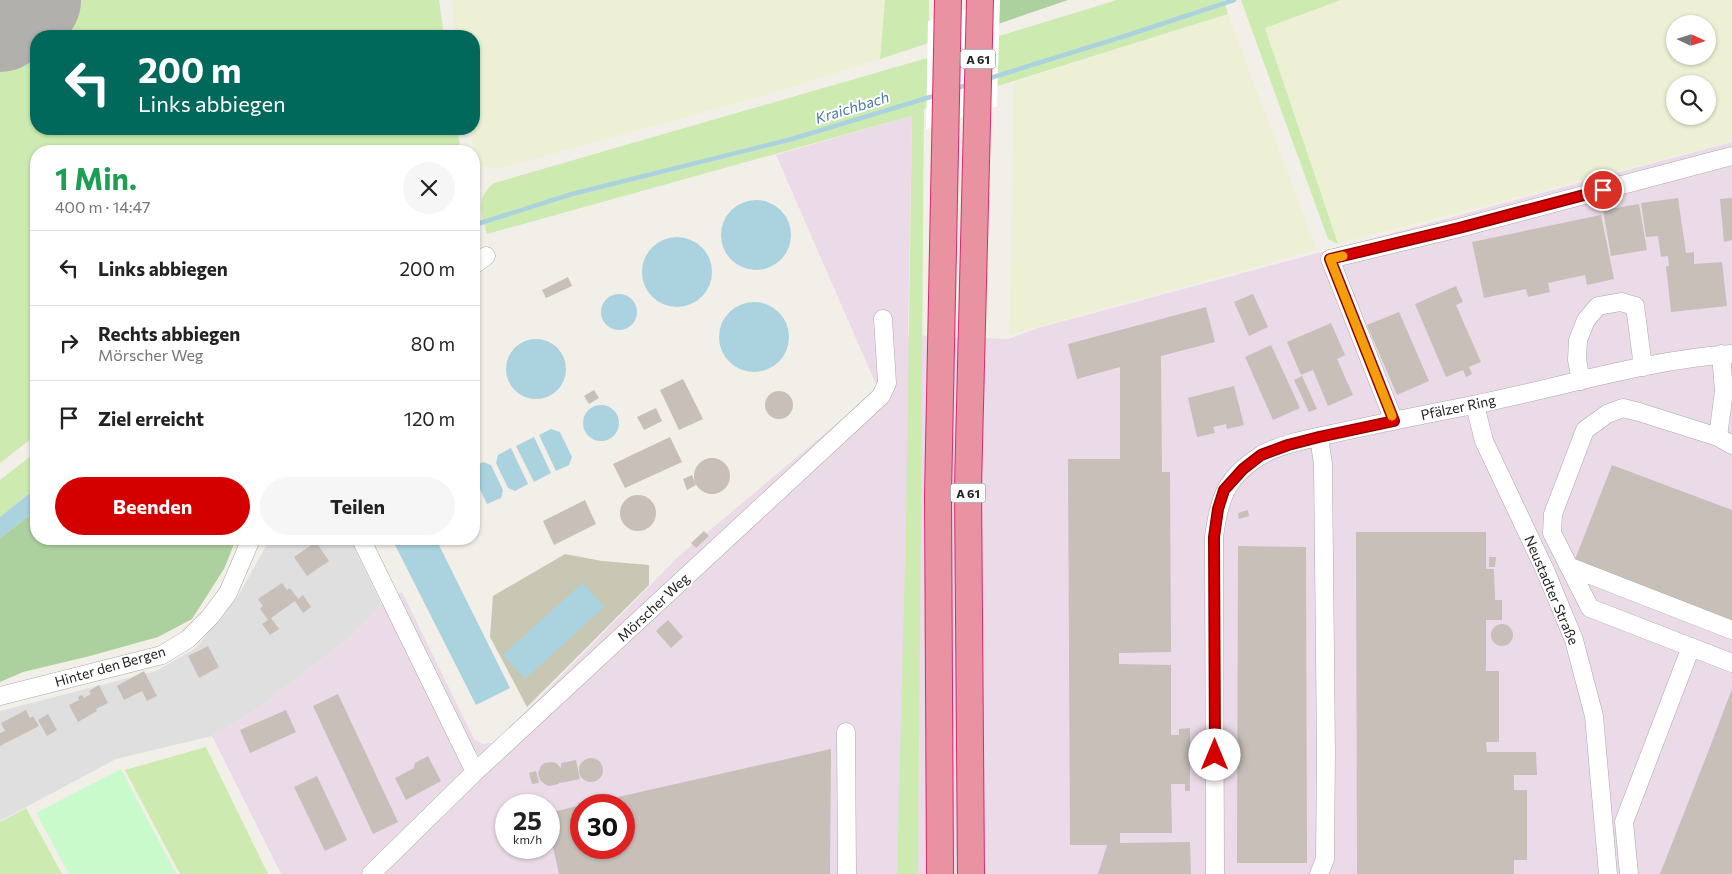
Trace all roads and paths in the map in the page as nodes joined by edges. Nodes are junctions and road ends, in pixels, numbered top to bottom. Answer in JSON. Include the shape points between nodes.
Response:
{"nodes":[{"id":1,"x":980,"y":3,"type":"edge"},
{"id":2,"x":947,"y":8,"type":"edge"},
{"id":3,"x":1732,"y":156,"type":"edge"},
{"id":4,"x":883,"y":319,"type":"dead end"},
{"id":5,"x":1726,"y":354,"type":"edge"},
{"id":6,"x":1643,"y":367,"type":"junction"},
{"id":7,"x":1581,"y":381,"type":"junction"},
{"id":8,"x":1475,"y":405,"type":"junction"},
{"id":9,"x":1394,"y":421,"type":"junction"},
{"id":10,"x":1319,"y":437,"type":"junction"},
{"id":11,"x":1725,"y":441,"type":"edge"},
{"id":12,"x":248,"y":545,"type":"edge"},
{"id":13,"x":365,"y":545,"type":"edge"},
{"id":14,"x":1570,"y":567,"type":"junction"},
{"id":15,"x":1732,"y":630,"type":"edge"},
{"id":16,"x":1691,"y":647,"type":"junction"},
{"id":17,"x":1732,"y":663,"type":"edge"},
{"id":18,"x":0,"y":696,"type":"edge"},
{"id":19,"x":846,"y":732,"type":"dead end"},
{"id":20,"x":475,"y":772,"type":"junction"},
{"id":21,"x":371,"y":874,"type":"edge"},
{"id":22,"x":846,"y":874,"type":"edge"},
{"id":23,"x":940,"y":874,"type":"edge"},
{"id":24,"x":971,"y":874,"type":"edge"},
{"id":25,"x":1215,"y":874,"type":"edge"},
{"id":26,"x":1319,"y":874,"type":"edge"},
{"id":27,"x":1608,"y":874,"type":"edge"},
{"id":28,"x":1629,"y":874,"type":"edge"}],
"edges":[{"from":1,"to":24,"type":"highway","number":"A 61","via":[[968,487]]},
{"from":2,"to":23,"type":"highway","number":"A 61","via":[[938,496]]},
{"from":3,"to":9,"type":"street","via":[[1330,259]]},
{"from":4,"to":20,"type":"street","name":"Mörscher Weg","via":[[887,383],[881,396]]},
{"from":5,"to":6,"type":"street","name":"Pfälzer Ring"},
{"from":5,"to":11,"type":"street"},
{"from":6,"to":7,"type":"street","name":"Pfälzer Ring"},
{"from":6,"to":7,"type":"street","via":[[1635,306],[1621,302],[1598,306],[1586,320],[1578,340]]},
{"from":7,"to":8,"type":"street","name":"Pfälzer Ring"},
{"from":8,"to":9,"type":"street","name":"Pfälzer Ring"},
{"from":8,"to":27,"type":"street","name":"Neustadter Straße","via":[[1484,441],[1574,640],[1594,716]]},
{"from":9,"to":10,"type":"street","name":"Pfälzer Ring"},
{"from":10,"to":25,"type":"street","name":"Pfälzer Ring","via":[[1261,455],[1224,490],[1218,509],[1214,537]]},
{"from":10,"to":26,"type":"street","via":[[1324,464],[1326,752],[1325,859]]},
{"from":11,"to":14,"type":"street","via":[[1623,408],[1607,414],[1585,430],[1553,514],[1552,533]]},
{"from":12,"to":18,"type":"street","name":"Hinter den Bergen","via":[[228,593],[210,617],[188,639],[162,655]]},
{"from":13,"to":20,"type":"street"},
{"from":14,"to":15,"type":"street"},
{"from":14,"to":16,"type":"street","via":[[1590,608]]},
{"from":16,"to":17,"type":"street"},
{"from":16,"to":28,"type":"street","via":[[1624,822]]},
{"from":19,"to":22,"type":"street"},
{"from":20,"to":21,"type":"street","name":"Mörscher Weg"}]}
